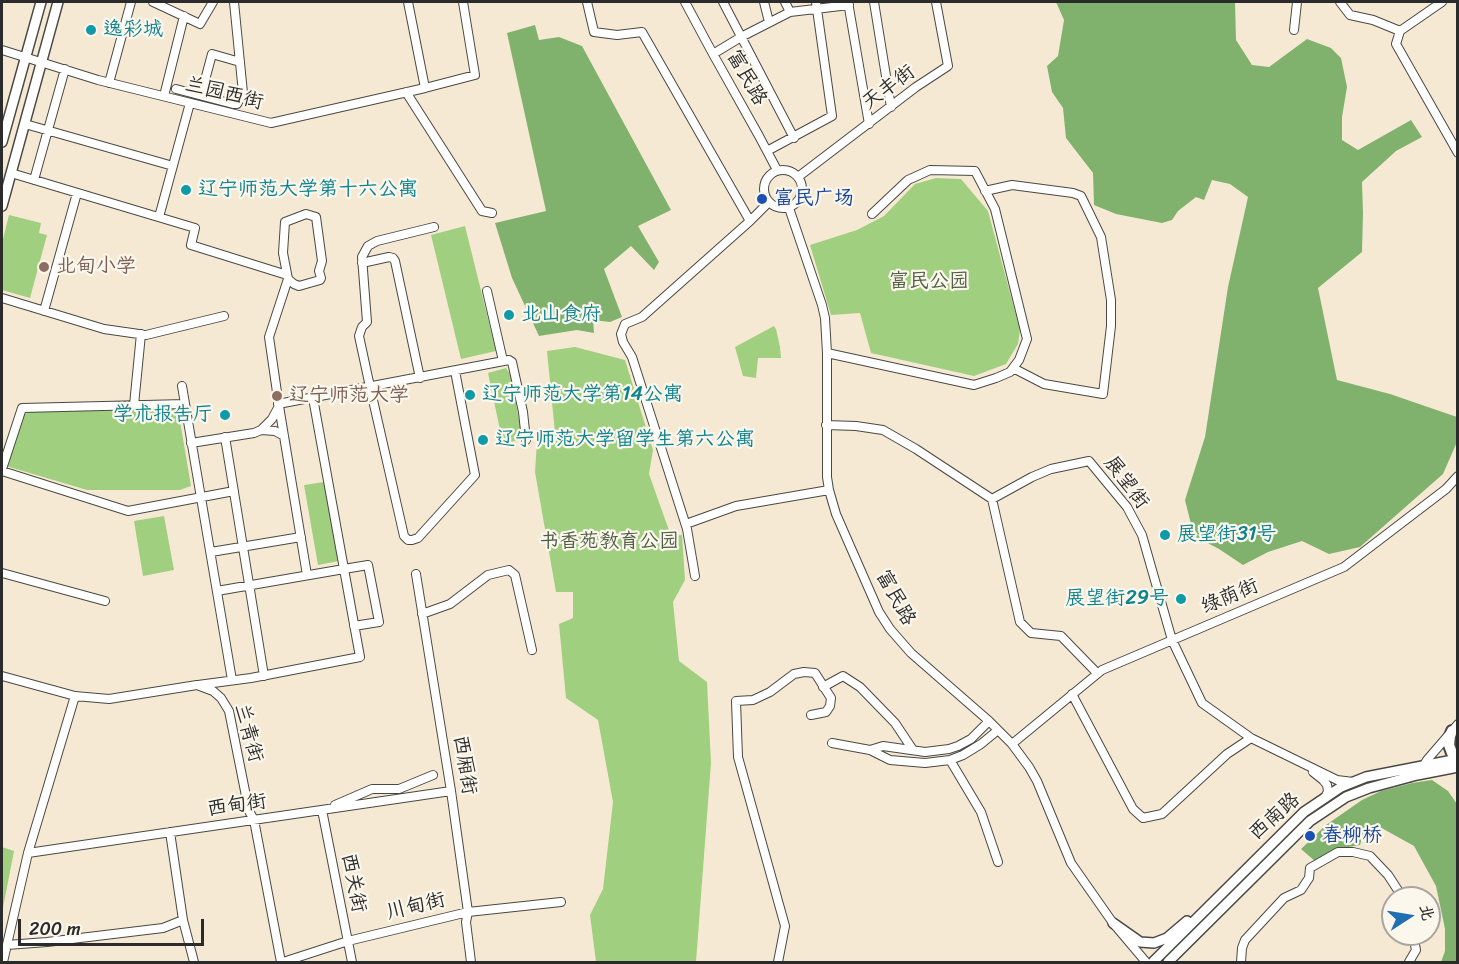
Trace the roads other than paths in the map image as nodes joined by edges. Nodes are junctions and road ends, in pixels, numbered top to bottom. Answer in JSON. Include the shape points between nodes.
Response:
{"nodes":[{"id":1,"x":41,"y":2,"type":"edge"},
{"id":2,"x":58,"y":2,"type":"edge"},
{"id":3,"x":131,"y":2,"type":"edge"},
{"id":4,"x":154,"y":2,"type":"edge"},
{"id":5,"x":213,"y":2,"type":"edge"},
{"id":6,"x":234,"y":2,"type":"edge"},
{"id":7,"x":408,"y":2,"type":"edge"},
{"id":8,"x":463,"y":2,"type":"edge"},
{"id":9,"x":587,"y":2,"type":"edge"},
{"id":10,"x":685,"y":2,"type":"edge"},
{"id":11,"x":723,"y":2,"type":"edge"},
{"id":12,"x":765,"y":2,"type":"edge"},
{"id":13,"x":785,"y":2,"type":"edge"},
{"id":14,"x":874,"y":2,"type":"edge"},
{"id":15,"x":936,"y":2,"type":"edge"},
{"id":16,"x":1297,"y":2,"type":"edge"},
{"id":17,"x":1340,"y":2,"type":"edge"},
{"id":18,"x":1442,"y":2,"type":"edge"},
{"id":19,"x":848,"y":3,"type":"edge"},
{"id":20,"x":817,"y":5,"type":"edge"},
{"id":21,"x":790,"y":12,"type":"junction"},
{"id":22,"x":184,"y":16,"type":"junction"},
{"id":23,"x":769,"y":22,"type":"junction"},
{"id":24,"x":1294,"y":30,"type":"dead end"},
{"id":25,"x":1400,"y":31,"type":"junction"},
{"id":26,"x":741,"y":37,"type":"junction"},
{"id":27,"x":2,"y":50,"type":"edge"},
{"id":28,"x":713,"y":54,"type":"junction"},
{"id":29,"x":25,"y":57,"type":"junction"},
{"id":30,"x":42,"y":62,"type":"junction"},
{"id":31,"x":240,"y":63,"type":"junction"},
{"id":32,"x":65,"y":69,"type":"junction"},
{"id":33,"x":110,"y":83,"type":"junction"},
{"id":34,"x":425,"y":88,"type":"junction"},
{"id":35,"x":176,"y":89,"type":"dead end"},
{"id":36,"x":406,"y":92,"type":"junction"},
{"id":37,"x":201,"y":95,"type":"junction"},
{"id":38,"x":164,"y":96,"type":"junction"},
{"id":39,"x":190,"y":103,"type":"junction"},
{"id":40,"x":891,"y":107,"type":"junction"},
{"id":41,"x":25,"y":124,"type":"junction"},
{"id":42,"x":869,"y":124,"type":"junction"},
{"id":43,"x":48,"y":130,"type":"junction"},
{"id":44,"x":794,"y":138,"type":"junction"},
{"id":45,"x":2,"y":142,"type":"edge"},
{"id":46,"x":767,"y":151,"type":"junction"},
{"id":47,"x":1458,"y":153,"type":"edge"},
{"id":48,"x":173,"y":166,"type":"junction"},
{"id":49,"x":777,"y":170,"type":"junction"},
{"id":50,"x":11,"y":173,"type":"junction"},
{"id":51,"x":798,"y":177,"type":"junction"},
{"id":52,"x":34,"y":180,"type":"junction"},
{"id":53,"x":985,"y":191,"type":"junction"},
{"id":54,"x":76,"y":192,"type":"junction"},
{"id":55,"x":769,"y":202,"type":"junction"},
{"id":56,"x":2,"y":206,"type":"edge"},
{"id":57,"x":789,"y":208,"type":"junction"},
{"id":58,"x":492,"y":213,"type":"dead end"},
{"id":59,"x":872,"y":214,"type":"dead end"},
{"id":60,"x":159,"y":217,"type":"junction"},
{"id":61,"x":750,"y":221,"type":"junction"},
{"id":62,"x":434,"y":226,"type":"dead end"},
{"id":63,"x":362,"y":263,"type":"junction"},
{"id":64,"x":288,"y":277,"type":"junction"},
{"id":65,"x":487,"y":291,"type":"dead end"},
{"id":66,"x":2,"y":298,"type":"edge"},
{"id":67,"x":44,"y":311,"type":"junction"},
{"id":68,"x":224,"y":316,"type":"dead end"},
{"id":69,"x":141,"y":334,"type":"junction"},
{"id":70,"x":827,"y":354,"type":"junction"},
{"id":71,"x":503,"y":361,"type":"junction"},
{"id":72,"x":1013,"y":368,"type":"junction"},
{"id":73,"x":455,"y":371,"type":"junction"},
{"id":74,"x":420,"y":378,"type":"junction"},
{"id":75,"x":182,"y":386,"type":"dead end"},
{"id":76,"x":370,"y":387,"type":"junction"},
{"id":77,"x":313,"y":398,"type":"junction"},
{"id":78,"x":185,"y":404,"type":"junction"},
{"id":79,"x":134,"y":405,"type":"junction"},
{"id":80,"x":279,"y":405,"type":"junction"},
{"id":81,"x":826,"y":425,"type":"junction"},
{"id":82,"x":261,"y":430,"type":"junction"},
{"id":83,"x":284,"y":436,"type":"junction"},
{"id":84,"x":225,"y":438,"type":"junction"},
{"id":85,"x":526,"y":440,"type":"dead end"},
{"id":86,"x":191,"y":443,"type":"junction"},
{"id":87,"x":2,"y":470,"type":"edge"},
{"id":88,"x":1458,"y":476,"type":"edge"},
{"id":89,"x":829,"y":490,"type":"junction"},
{"id":90,"x":234,"y":491,"type":"junction"},
{"id":91,"x":201,"y":497,"type":"junction"},
{"id":92,"x":992,"y":499,"type":"junction"},
{"id":93,"x":686,"y":524,"type":"junction"},
{"id":94,"x":301,"y":537,"type":"junction"},
{"id":95,"x":244,"y":546,"type":"junction"},
{"id":96,"x":211,"y":552,"type":"junction"},
{"id":97,"x":344,"y":569,"type":"junction"},
{"id":98,"x":2,"y":573,"type":"edge"},
{"id":99,"x":416,"y":574,"type":"dead end"},
{"id":100,"x":308,"y":575,"type":"junction"},
{"id":101,"x":695,"y":576,"type":"dead end"},
{"id":102,"x":250,"y":585,"type":"junction"},
{"id":103,"x":217,"y":591,"type":"junction"},
{"id":104,"x":105,"y":602,"type":"dead end"},
{"id":105,"x":422,"y":614,"type":"junction"},
{"id":106,"x":354,"y":626,"type":"junction"},
{"id":107,"x":1172,"y":640,"type":"junction"},
{"id":108,"x":532,"y":650,"type":"dead end"},
{"id":109,"x":1097,"y":674,"type":"junction"},
{"id":110,"x":2,"y":676,"type":"edge"},
{"id":111,"x":264,"y":676,"type":"junction"},
{"id":112,"x":232,"y":680,"type":"junction"},
{"id":113,"x":197,"y":685,"type":"junction"},
{"id":114,"x":823,"y":687,"type":"junction"},
{"id":115,"x":1072,"y":694,"type":"junction"},
{"id":116,"x":75,"y":696,"type":"junction"},
{"id":117,"x":811,"y":716,"type":"dead end"},
{"id":118,"x":989,"y":721,"type":"junction"},
{"id":119,"x":1455,"y":727,"type":"edge"},
{"id":120,"x":998,"y":730,"type":"junction"},
{"id":121,"x":1251,"y":738,"type":"junction"},
{"id":122,"x":832,"y":744,"type":"dead end"},
{"id":123,"x":1012,"y":744,"type":"junction"},
{"id":124,"x":870,"y":750,"type":"junction"},
{"id":125,"x":913,"y":750,"type":"junction"},
{"id":126,"x":1458,"y":759,"type":"edge"},
{"id":127,"x":950,"y":760,"type":"junction"},
{"id":128,"x":1297,"y":760,"type":"junction"},
{"id":129,"x":1424,"y":765,"type":"junction"},
{"id":130,"x":1458,"y":767,"type":"edge"},
{"id":131,"x":433,"y":775,"type":"dead end"},
{"id":132,"x":1353,"y":782,"type":"junction"},
{"id":133,"x":451,"y":791,"type":"junction"},
{"id":134,"x":1324,"y":798,"type":"junction"},
{"id":135,"x":324,"y":810,"type":"junction"},
{"id":136,"x":254,"y":820,"type":"junction"},
{"id":137,"x":170,"y":832,"type":"junction"},
{"id":138,"x":28,"y":853,"type":"junction"},
{"id":139,"x":998,"y":862,"type":"dead end"},
{"id":140,"x":1395,"y":886,"type":"edge"},
{"id":141,"x":561,"y":902,"type":"dead end"},
{"id":142,"x":1206,"y":909,"type":"junction"},
{"id":143,"x":468,"y":912,"type":"junction"},
{"id":144,"x":183,"y":920,"type":"junction"},
{"id":145,"x":1113,"y":923,"type":"junction"},
{"id":146,"x":348,"y":941,"type":"junction"},
{"id":147,"x":8,"y":945,"type":"junction"},
{"id":148,"x":1415,"y":946,"type":"edge"},
{"id":149,"x":778,"y":962,"type":"edge"},
{"id":150,"x":3,"y":963,"type":"edge"},
{"id":151,"x":194,"y":963,"type":"edge"},
{"id":152,"x":282,"y":963,"type":"edge"},
{"id":153,"x":352,"y":963,"type":"edge"},
{"id":154,"x":471,"y":963,"type":"edge"},
{"id":155,"x":1146,"y":963,"type":"edge"},
{"id":156,"x":1153,"y":963,"type":"edge"},
{"id":157,"x":1168,"y":963,"type":"edge"},
{"id":158,"x":1241,"y":963,"type":"edge"},
{"id":159,"x":1409,"y":963,"type":"edge"}],
"edges":[{"from":1,"to":29,"type":"main road"},
{"from":2,"to":30,"type":"main road"},
{"from":3,"to":33,"type":"street"},
{"from":4,"to":22,"type":"street"},
{"from":5,"to":22,"type":"street","via":[[200,24]]},
{"from":6,"to":31,"type":"street"},
{"from":7,"to":34,"type":"street"},
{"from":8,"to":34,"type":"street","name":"兰园西街","via":[[475,75]]},
{"from":9,"to":61,"type":"street","via":[[594,32],[642,32]]},
{"from":10,"to":28,"type":"street","name":"富民路"},
{"from":11,"to":26,"type":"street"},
{"from":12,"to":23,"type":"street"},
{"from":13,"to":21,"type":"street"},
{"from":14,"to":40,"type":"street"},
{"from":15,"to":40,"type":"street","name":"天丰街","via":[[948,66]]},
{"from":16,"to":24,"type":"street"},
{"from":17,"to":25,"type":"street","via":[[1350,15]]},
{"from":18,"to":25,"type":"street"},
{"from":19,"to":20,"type":"street"},
{"from":19,"to":42,"type":"street"},
{"from":20,"to":21,"type":"street"},
{"from":20,"to":44,"type":"street","via":[[832,116]]},
{"from":21,"to":23,"type":"street"},
{"from":22,"to":38,"type":"street"},
{"from":23,"to":26,"type":"street"},
{"from":25,"to":47,"type":"street","via":[[1396,44]]},
{"from":26,"to":28,"type":"street"},
{"from":26,"to":44,"type":"street"},
{"from":27,"to":29,"type":"street","name":"兰园西街"},
{"from":28,"to":46,"type":"street","name":"富民路"},
{"from":29,"to":30,"type":"street","name":"兰园西街"},
{"from":29,"to":45,"type":"main road"},
{"from":30,"to":32,"type":"street","name":"兰园西街"},
{"from":30,"to":41,"type":"main road"},
{"from":31,"to":37,"type":"street","via":[[212,54]]},
{"from":31,"to":37,"type":"street","via":[[243,93],[237,104]]},
{"from":32,"to":33,"type":"street","name":"兰园西街"},
{"from":32,"to":43,"type":"street"},
{"from":33,"to":38,"type":"street","name":"兰园西街"},
{"from":34,"to":36,"type":"street","name":"兰园西街"},
{"from":35,"to":37,"type":"street"},
{"from":36,"to":39,"type":"street","name":"兰园西街","via":[[272,123]]},
{"from":36,"to":58,"type":"street","via":[[482,211]]},
{"from":38,"to":39,"type":"street","name":"兰园西街"},
{"from":39,"to":48,"type":"street"},
{"from":40,"to":42,"type":"street","name":"天丰街"},
{"from":41,"to":43,"type":"street"},
{"from":41,"to":50,"type":"main road"},
{"from":42,"to":51,"type":"street","name":"天丰街"},
{"from":43,"to":48,"type":"street"},
{"from":43,"to":52,"type":"street"},
{"from":44,"to":46,"type":"street"},
{"from":46,"to":49,"type":"street","name":"富民路"},
{"from":48,"to":60,"type":"street"},
{"from":49,"to":51,"type":"street","via":[[787,170]]},
{"from":49,"to":55,"type":"street","via":[[764,186]]},
{"from":50,"to":52,"type":"street"},
{"from":50,"to":56,"type":"main road"},
{"from":51,"to":57,"type":"street","via":[[801,195]]},
{"from":52,"to":54,"type":"street"},
{"from":53,"to":59,"type":"street","via":[[975,171],[930,170],[908,180]]},
{"from":53,"to":72,"type":"street","via":[[995,209],[1027,339]]},
{"from":53,"to":72,"type":"street","via":[[1012,185],[1081,196],[1101,237],[1111,300],[1102,394],[1044,384]]},
{"from":54,"to":60,"type":"street"},
{"from":54,"to":67,"type":"street"},
{"from":55,"to":57,"type":"street","via":[[778,208]]},
{"from":55,"to":61,"type":"street"},
{"from":57,"to":70,"type":"street","name":"富民路","via":[[822,304]]},
{"from":60,"to":64,"type":"street","via":[[195,228],[191,245]]},
{"from":61,"to":93,"type":"street","via":[[642,317],[625,324],[621,334],[633,357]]},
{"from":62,"to":63,"type":"street","via":[[377,241],[368,246]]},
{"from":63,"to":74,"type":"street","via":[[388,257],[395,261]]},
{"from":63,"to":76,"type":"street","via":[[367,322],[359,336]]},
{"from":64,"to":64,"type":"street","via":[[283,253],[285,222],[306,214],[316,217],[321,278],[299,286]]},
{"from":64,"to":80,"type":"street","via":[[269,337]]},
{"from":65,"to":71,"type":"street"},
{"from":66,"to":67,"type":"street"},
{"from":67,"to":69,"type":"street"},
{"from":68,"to":69,"type":"street"},
{"from":69,"to":79,"type":"street"},
{"from":70,"to":72,"type":"street","via":[[974,385]]},
{"from":70,"to":81,"type":"street","name":"富民路"},
{"from":71,"to":73,"type":"street"},
{"from":71,"to":85,"type":"street","via":[[512,362]]},
{"from":73,"to":74,"type":"street"},
{"from":73,"to":76,"type":"street","via":[[476,475],[412,540],[404,536]]},
{"from":74,"to":76,"type":"street"},
{"from":75,"to":78,"type":"street"},
{"from":76,"to":77,"type":"street"},
{"from":77,"to":80,"type":"street"},
{"from":77,"to":97,"type":"street"},
{"from":78,"to":79,"type":"street"},
{"from":78,"to":86,"type":"street"},
{"from":79,"to":87,"type":"street","via":[[22,408]]},
{"from":80,"to":82,"type":"street"},
{"from":80,"to":83,"type":"street"},
{"from":81,"to":89,"type":"street","name":"富民路"},
{"from":81,"to":92,"type":"street","via":[[883,430]]},
{"from":82,"to":83,"type":"street"},
{"from":82,"to":84,"type":"street"},
{"from":83,"to":94,"type":"street"},
{"from":84,"to":86,"type":"street"},
{"from":84,"to":90,"type":"street"},
{"from":86,"to":91,"type":"street"},
{"from":87,"to":91,"type":"street","via":[[128,511]]},
{"from":88,"to":107,"type":"street","name":"绿荫街","via":[[1344,567]]},
{"from":89,"to":93,"type":"street","via":[[736,506]]},
{"from":89,"to":118,"type":"street","name":"富民路","via":[[879,612],[890,628],[922,664]]},
{"from":90,"to":91,"type":"street"},
{"from":90,"to":95,"type":"street"},
{"from":91,"to":96,"type":"street"},
{"from":92,"to":107,"type":"street","name":"展望街","via":[[1032,477],[1089,461],[1127,507],[1142,535]]},
{"from":92,"to":109,"type":"street","via":[[1020,622],[1030,633],[1061,636]]},
{"from":93,"to":101,"type":"street"},
{"from":94,"to":95,"type":"street"},
{"from":94,"to":100,"type":"street"},
{"from":95,"to":96,"type":"street"},
{"from":95,"to":102,"type":"street"},
{"from":96,"to":103,"type":"street"},
{"from":97,"to":100,"type":"street"},
{"from":97,"to":106,"type":"street"},
{"from":97,"to":106,"type":"street","via":[[368,565],[379,622]]},
{"from":98,"to":104,"type":"street"},
{"from":99,"to":105,"type":"street","name":"西厢街"},
{"from":100,"to":102,"type":"street"},
{"from":102,"to":103,"type":"street"},
{"from":102,"to":111,"type":"street"},
{"from":103,"to":112,"type":"street"},
{"from":105,"to":108,"type":"street","via":[[450,604],[488,575],[509,570],[515,575]]},
{"from":105,"to":133,"type":"street","name":"西厢街"},
{"from":106,"to":111,"type":"street","via":[[360,657]]},
{"from":107,"to":109,"type":"street","name":"绿荫街"},
{"from":107,"to":121,"type":"street","name":"展望街","via":[[1202,703]]},
{"from":109,"to":115,"type":"street","name":"绿荫街"},
{"from":110,"to":116,"type":"street"},
{"from":111,"to":112,"type":"street"},
{"from":112,"to":113,"type":"street"},
{"from":113,"to":116,"type":"street","via":[[109,699]]},
{"from":113,"to":136,"type":"street","name":"兰青街","via":[[213,691],[229,711]]},
{"from":114,"to":117,"type":"street","via":[[831,698],[830,706],[826,712]]},
{"from":114,"to":125,"type":"street","via":[[843,676],[860,687],[895,723]]},
{"from":114,"to":149,"type":"street","via":[[814,673],[804,672],[794,674],[753,700],[735,701],[738,757],[785,926]]},
{"from":115,"to":121,"type":"street","via":[[1133,809],[1143,818],[1162,814],[1227,754]]},
{"from":115,"to":123,"type":"street","name":"绿荫街"},
{"from":116,"to":138,"type":"street"},
{"from":118,"to":120,"type":"street","name":"富民路"},
{"from":118,"to":125,"type":"street","via":[[958,746],[925,752]]},
{"from":119,"to":126,"type":"highway","via":[[1449,745]]},
{"from":119,"to":129,"type":"street"},
{"from":120,"to":123,"type":"street","name":"富民路"},
{"from":120,"to":127,"type":"street"},
{"from":121,"to":128,"type":"street","name":"展望街"},
{"from":122,"to":124,"type":"street"},
{"from":123,"to":145,"type":"street","name":"富民路","via":[[1037,781],[1071,863]]},
{"from":124,"to":125,"type":"street","via":[[883,746]]},
{"from":124,"to":127,"type":"street","via":[[890,760]]},
{"from":126,"to":129,"type":"main road","name":"西南路"},
{"from":127,"to":139,"type":"street","via":[[981,812]]},
{"from":128,"to":132,"type":"street","name":"展望街","via":[[1337,780]]},
{"from":128,"to":134,"type":"street","via":[[1327,785]]},
{"from":129,"to":132,"type":"main road","name":"西南路"},
{"from":130,"to":157,"type":"main road","name":"西南路","via":[[1369,788],[1346,797],[1310,820]]},
{"from":131,"to":135,"type":"street","via":[[399,789],[372,789]]},
{"from":132,"to":134,"type":"main road","name":"西南路"},
{"from":133,"to":135,"type":"street","name":"西甸街"},
{"from":133,"to":143,"type":"street","name":"西厢街"},
{"from":134,"to":142,"type":"main road","name":"西南路","via":[[1297,818]]},
{"from":135,"to":136,"type":"street","name":"西甸街"},
{"from":135,"to":146,"type":"street","name":"西关街"},
{"from":136,"to":137,"type":"street","name":"西甸街"},
{"from":136,"to":152,"type":"street","name":"兰青街"},
{"from":137,"to":138,"type":"street","name":"西甸街"},
{"from":137,"to":144,"type":"street"},
{"from":138,"to":147,"type":"street"},
{"from":140,"to":158,"type":"street","via":[[1370,856],[1338,852],[1310,868],[1301,890],[1284,898],[1245,940]]},
{"from":141,"to":143,"type":"street","name":"川甸街"},
{"from":142,"to":145,"type":"main road","via":[[1154,943],[1140,942]]},
{"from":142,"to":156,"type":"main road","name":"西南路"},
{"from":143,"to":146,"type":"street","name":"川甸街"},
{"from":143,"to":154,"type":"street","name":"西厢街"},
{"from":144,"to":147,"type":"street","via":[[163,928]]},
{"from":144,"to":151,"type":"street"},
{"from":145,"to":155,"type":"street","name":"富民路"},
{"from":146,"to":152,"type":"street","name":"川甸街"},
{"from":146,"to":153,"type":"street","name":"西关街"},
{"from":147,"to":150,"type":"street"},
{"from":148,"to":159,"type":"street"}]}
